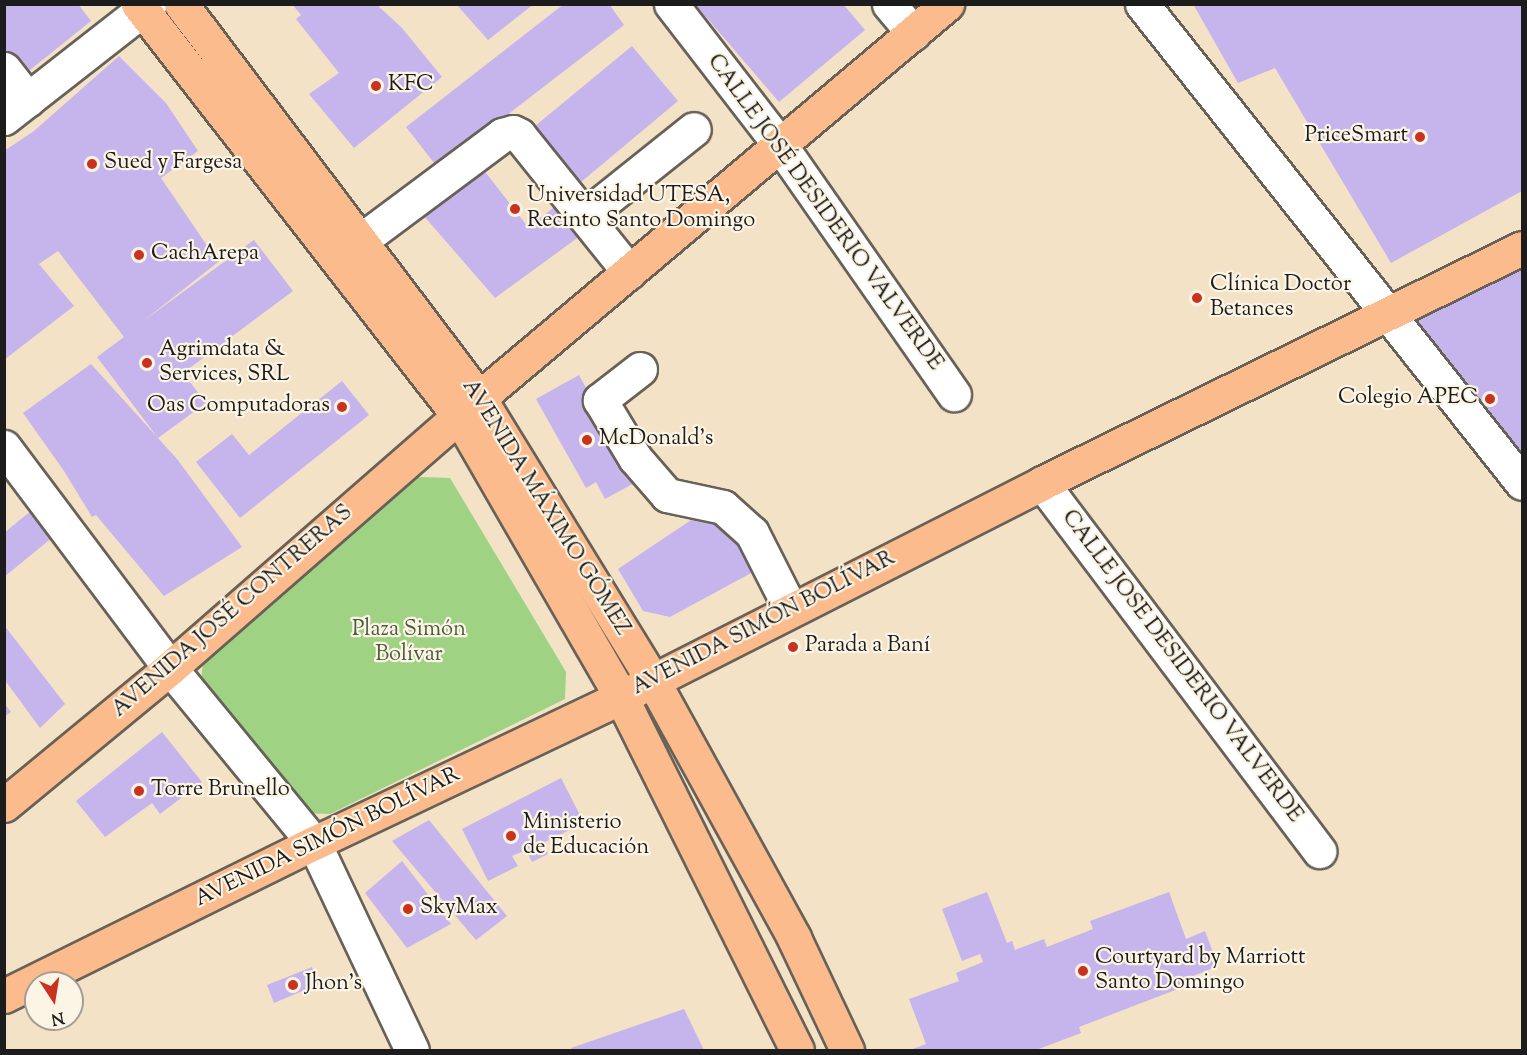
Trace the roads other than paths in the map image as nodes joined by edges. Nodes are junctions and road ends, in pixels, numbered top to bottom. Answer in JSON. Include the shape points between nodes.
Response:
{"nodes":[{"id":1,"x":181,"y":4,"type":"edge"},
{"id":2,"x":671,"y":4,"type":"edge"},
{"id":3,"x":890,"y":4,"type":"edge"},
{"id":4,"x":947,"y":4,"type":"edge"},
{"id":5,"x":1142,"y":4,"type":"edge"},
{"id":6,"x":143,"y":7,"type":"edge"},
{"id":7,"x":913,"y":33,"type":"junction"},
{"id":8,"x":4,"y":69,"type":"edge"},
{"id":9,"x":16,"y":109,"type":"edge"},
{"id":10,"x":694,"y":129,"type":"dead end"},
{"id":11,"x":780,"y":145,"type":"junction"},
{"id":12,"x":585,"y":216,"type":"junction"},
{"id":13,"x":360,"y":241,"type":"junction"},
{"id":14,"x":1522,"y":248,"type":"edge"},
{"id":15,"x":629,"y":272,"type":"junction"},
{"id":16,"x":1387,"y":313,"type":"junction"},
{"id":17,"x":640,"y":369,"type":"dead end"},
{"id":18,"x":954,"y":394,"type":"dead end"},
{"id":19,"x":469,"y":407,"type":"junction"},
{"id":20,"x":4,"y":447,"type":"edge"},
{"id":21,"x":1042,"y":483,"type":"junction"},
{"id":22,"x":1522,"y":483,"type":"edge"},
{"id":23,"x":791,"y":609,"type":"junction"},
{"id":24,"x":170,"y":668,"type":"junction"},
{"id":25,"x":653,"y":681,"type":"junction"},
{"id":26,"x":621,"y":697,"type":"junction"},
{"id":27,"x":4,"y":805,"type":"edge"},
{"id":28,"x":314,"y":843,"type":"junction"},
{"id":29,"x":1319,"y":851,"type":"dead end"},
{"id":30,"x":4,"y":996,"type":"edge"},
{"id":31,"x":412,"y":1050,"type":"edge"},
{"id":32,"x":797,"y":1050,"type":"edge"},
{"id":33,"x":847,"y":1050,"type":"edge"}],
"edges":[{"from":1,"to":13,"type":"main road","name":"AVENIDA MÁXIMO GÓMEZ"},
{"from":2,"to":11,"type":"street","name":"CALLE JOSÉ DESIDERIO VALVERDE"},
{"from":3,"to":7,"type":"street"},
{"from":4,"to":7,"type":"main road","name":"AVENIDA JOSÉ CONTRERAS"},
{"from":5,"to":16,"type":"street"},
{"from":6,"to":9,"type":"street"},
{"from":6,"to":19,"type":"main road","name":"AVENIDA MÁXIMO GÓMEZ"},
{"from":7,"to":11,"type":"main road","name":"AVENIDA JOSÉ CONTRERAS"},
{"from":8,"to":9,"type":"street"},
{"from":10,"to":12,"type":"street"},
{"from":11,"to":15,"type":"main road","name":"AVENIDA JOSÉ CONTRERAS"},
{"from":11,"to":18,"type":"street","name":"CALLE JOSÉ DESIDERIO VALVERDE"},
{"from":12,"to":13,"type":"street","via":[[513,132],[502,135]]},
{"from":12,"to":15,"type":"street"},
{"from":13,"to":19,"type":"main road","name":"AVENIDA MÁXIMO GÓMEZ"},
{"from":14,"to":16,"type":"main road","name":"AVENIDA SIMÓN BOLÍVAR"},
{"from":15,"to":19,"type":"main road","name":"AVENIDA JOSÉ CONTRERAS"},
{"from":16,"to":21,"type":"main road","name":"AVENIDA SIMÓN BOLÍVAR"},
{"from":16,"to":22,"type":"street"},
{"from":17,"to":23,"type":"street","via":[[600,400],[635,458],[667,495],[723,507],[752,532]]},
{"from":19,"to":24,"type":"main road","name":"AVENIDA JOSÉ CONTRERAS"},
{"from":19,"to":25,"type":"main road","name":"AVENIDA MÁXIMO GÓMEZ"},
{"from":19,"to":26,"type":"main road","name":"AVENIDA MÁXIMO GÓMEZ"},
{"from":20,"to":24,"type":"street"},
{"from":21,"to":23,"type":"main road","name":"AVENIDA SIMÓN BOLÍVAR"},
{"from":21,"to":29,"type":"street","name":"CALLE JOSE DESIDERIO VALVERDE"},
{"from":23,"to":25,"type":"main road","name":"AVENIDA SIMÓN BOLÍVAR"},
{"from":24,"to":27,"type":"main road","name":"AVENIDA JOSÉ CONTRERAS"},
{"from":24,"to":28,"type":"street"},
{"from":25,"to":26,"type":"main road","name":"AVENIDA SIMÓN BOLÍVAR"},
{"from":25,"to":33,"type":"main road","name":"AVENIDA MÁXIMO GÓMEZ","via":[[794,938]]},
{"from":26,"to":28,"type":"main road","name":"AVENIDA SIMÓN BOLÍVAR"},
{"from":26,"to":32,"type":"main road","name":"AVENIDA MÁXIMO GÓMEZ"},
{"from":28,"to":30,"type":"main road","name":"AVENIDA SIMÓN BOLÍVAR"},
{"from":28,"to":31,"type":"street"}]}
